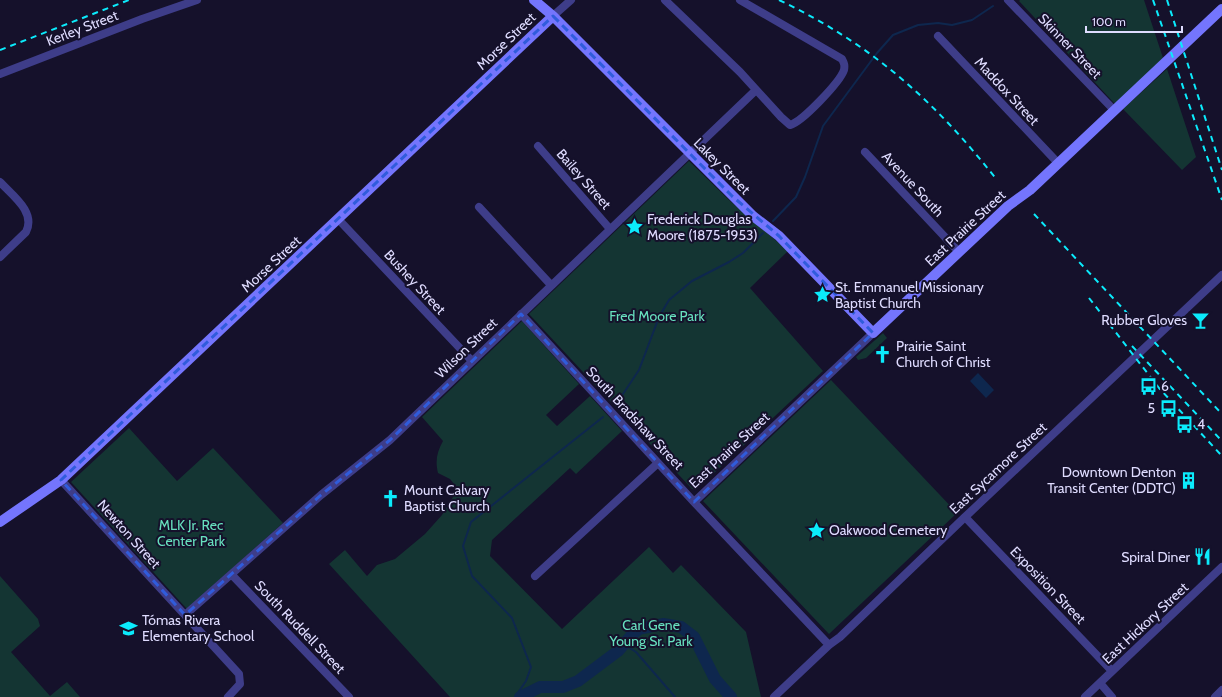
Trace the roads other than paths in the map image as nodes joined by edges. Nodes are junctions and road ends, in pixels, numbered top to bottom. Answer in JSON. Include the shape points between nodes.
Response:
{"nodes":[{"id":1,"x":197,"y":0,"type":"edge"},
{"id":2,"x":534,"y":0,"type":"edge"},
{"id":3,"x":571,"y":0,"type":"edge"},
{"id":4,"x":665,"y":0,"type":"edge"},
{"id":5,"x":740,"y":0,"type":"edge"},
{"id":6,"x":1008,"y":0,"type":"edge"},
{"id":7,"x":1222,"y":9,"type":"edge"},
{"id":8,"x":553,"y":16,"type":"junction"},
{"id":9,"x":938,"y":36,"type":"dead end"},
{"id":10,"x":0,"y":74,"type":"edge"},
{"id":11,"x":756,"y":90,"type":"junction"},
{"id":12,"x":1114,"y":110,"type":"junction"},
{"id":13,"x":538,"y":146,"type":"dead end"},
{"id":14,"x":865,"y":152,"type":"dead end"},
{"id":15,"x":689,"y":153,"type":"junction"},
{"id":16,"x":1058,"y":163,"type":"junction"},
{"id":17,"x":0,"y":182,"type":"edge"},
{"id":18,"x":479,"y":207,"type":"dead end"},
{"id":19,"x":339,"y":220,"type":"junction"},
{"id":20,"x":610,"y":229,"type":"junction"},
{"id":21,"x":959,"y":252,"type":"junction"},
{"id":22,"x":0,"y":257,"type":"edge"},
{"id":23,"x":1222,"y":275,"type":"edge"},
{"id":24,"x":551,"y":285,"type":"junction"},
{"id":25,"x":521,"y":314,"type":"junction"},
{"id":26,"x":874,"y":333,"type":"junction"},
{"id":27,"x":472,"y":361,"type":"junction"},
{"id":28,"x":658,"y":463,"type":"junction"},
{"id":29,"x":62,"y":480,"type":"junction"},
{"id":30,"x":694,"y":502,"type":"junction"},
{"id":31,"x":965,"y":517,"type":"junction"},
{"id":32,"x":0,"y":522,"type":"edge"},
{"id":33,"x":1222,"y":567,"type":"edge"},
{"id":34,"x":232,"y":575,"type":"junction"},
{"id":35,"x":535,"y":576,"type":"dead end"},
{"id":36,"x":185,"y":615,"type":"junction"},
{"id":37,"x":829,"y":645,"type":"junction"},
{"id":38,"x":1112,"y":671,"type":"junction"},
{"id":39,"x":1100,"y":683,"type":"junction"},
{"id":40,"x":1222,"y":690,"type":"edge"},
{"id":41,"x":228,"y":697,"type":"edge"},
{"id":42,"x":349,"y":697,"type":"edge"},
{"id":43,"x":774,"y":697,"type":"edge"},
{"id":44,"x":1085,"y":697,"type":"edge"},
{"id":45,"x":1112,"y":697,"type":"edge"},
{"id":46,"x":1215,"y":697,"type":"edge"}],
"edges":[{"from":1,"to":10,"type":"street","name":"Kerley Street"},
{"from":2,"to":8,"type":"street","name":"Lakey Street"},
{"from":3,"to":8,"type":"street"},
{"from":4,"to":11,"type":"street"},
{"from":5,"to":11,"type":"street","via":[[842,59],[845,65],[843,72],[820,100],[801,119],[790,125]]},
{"from":6,"to":12,"type":"street","name":"Skinner Street"},
{"from":7,"to":12,"type":"street","name":"East Prairie Street"},
{"from":8,"to":15,"type":"street","name":"Lakey Street"},
{"from":8,"to":19,"type":"street","name":"Morse Street"},
{"from":9,"to":16,"type":"street","name":"Maddox Street"},
{"from":11,"to":15,"type":"street","name":"Wilson Street"},
{"from":12,"to":16,"type":"street","name":"East Prairie Street"},
{"from":13,"to":20,"type":"street","name":"Bailey Street"},
{"from":14,"to":21,"type":"street","name":"Avenue South"},
{"from":15,"to":20,"type":"street","name":"Wilson Street"},
{"from":15,"to":26,"type":"street","name":"Lakey Street","via":[[753,216],[779,236]]},
{"from":16,"to":21,"type":"street","name":"East Prairie Street"},
{"from":17,"to":22,"type":"street","via":[[27,211],[29,227]]},
{"from":18,"to":24,"type":"street"},
{"from":19,"to":27,"type":"street","name":"Bushey Street"},
{"from":19,"to":29,"type":"street","name":"Morse Street"},
{"from":20,"to":24,"type":"street","name":"Wilson Street"},
{"from":21,"to":26,"type":"street","name":"East Prairie Street"},
{"from":23,"to":31,"type":"street","name":"East Sycamore Street"},
{"from":24,"to":25,"type":"street","name":"Wilson Street"},
{"from":25,"to":27,"type":"street","name":"Wilson Street"},
{"from":25,"to":28,"type":"street","name":"South Bradshaw Street"},
{"from":26,"to":30,"type":"street","name":"East Prairie Street"},
{"from":27,"to":34,"type":"street","name":"Wilson Street","via":[[390,440],[322,495]]},
{"from":28,"to":30,"type":"street","name":"South Bradshaw Street"},
{"from":28,"to":35,"type":"street"},
{"from":29,"to":32,"type":"street","name":"Morse Street"},
{"from":29,"to":36,"type":"street","name":"Newton Street"},
{"from":30,"to":37,"type":"street","name":"South Bradshaw Street"},
{"from":31,"to":37,"type":"street","name":"East Sycamore Street"},
{"from":31,"to":38,"type":"street","name":"Exposition Street"},
{"from":33,"to":38,"type":"street","name":"East Hickory Street"},
{"from":34,"to":36,"type":"street","name":"Wilson Street"},
{"from":34,"to":42,"type":"street","name":"South Ruddell Street"},
{"from":36,"to":41,"type":"street","name":"Newton Street","via":[[239,674],[240,684]]},
{"from":37,"to":43,"type":"street","name":"East Sycamore Street"},
{"from":38,"to":39,"type":"street","name":"East Hickory Street"},
{"from":39,"to":44,"type":"street","name":"East Hickory Street"},
{"from":39,"to":45,"type":"street"},
{"from":40,"to":46,"type":"street"}]}
